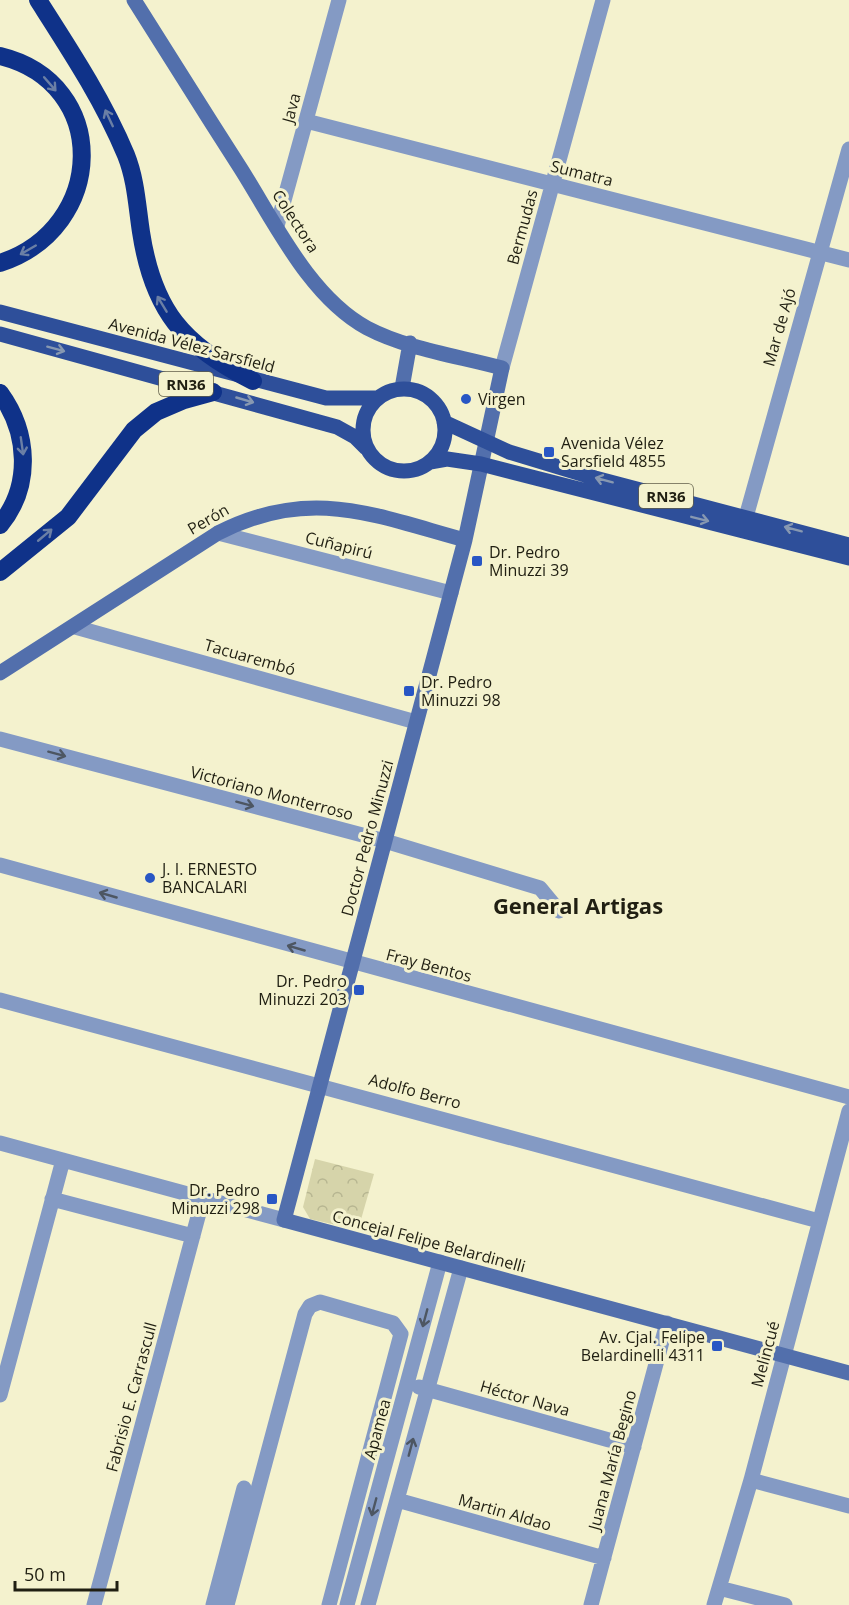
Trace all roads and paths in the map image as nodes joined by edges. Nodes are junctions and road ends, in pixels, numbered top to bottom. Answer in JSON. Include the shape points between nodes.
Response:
{"nodes":[{"id":1,"x":38,"y":0,"type":"edge"},
{"id":2,"x":135,"y":0,"type":"edge"},
{"id":3,"x":339,"y":0,"type":"edge"},
{"id":4,"x":603,"y":0,"type":"edge"},
{"id":5,"x":0,"y":56,"type":"edge"},
{"id":6,"x":306,"y":121,"type":"junction"},
{"id":7,"x":849,"y":149,"type":"edge"},
{"id":8,"x":553,"y":184,"type":"junction"},
{"id":9,"x":277,"y":226,"type":"junction"},
{"id":10,"x":820,"y":252,"type":"junction"},
{"id":11,"x":849,"y":260,"type":"edge"},
{"id":12,"x":0,"y":263,"type":"edge"},
{"id":13,"x":0,"y":312,"type":"edge"},
{"id":14,"x":0,"y":334,"type":"edge"},
{"id":15,"x":410,"y":344,"type":"junction"},
{"id":16,"x":502,"y":368,"type":"junction"},
{"id":17,"x":253,"y":381,"type":"junction"},
{"id":18,"x":402,"y":388,"type":"junction"},
{"id":19,"x":213,"y":392,"type":"junction"},
{"id":20,"x":0,"y":393,"type":"edge"},
{"id":21,"x":377,"y":398,"type":"junction"},
{"id":22,"x":444,"y":422,"type":"junction"},
{"id":23,"x":484,"y":442,"type":"junction"},
{"id":24,"x":366,"y":448,"type":"junction"},
{"id":25,"x":430,"y":462,"type":"junction"},
{"id":26,"x":481,"y":464,"type":"junction"},
{"id":27,"x":746,"y":516,"type":"junction"},
{"id":28,"x":0,"y":525,"type":"edge"},
{"id":29,"x":218,"y":533,"type":"junction"},
{"id":30,"x":465,"y":540,"type":"junction"},
{"id":31,"x":849,"y":544,"type":"edge"},
{"id":32,"x":849,"y":558,"type":"edge"},
{"id":33,"x":0,"y":572,"type":"edge"},
{"id":34,"x":451,"y":593,"type":"junction"},
{"id":35,"x":75,"y":627,"type":"junction"},
{"id":36,"x":0,"y":673,"type":"edge"},
{"id":37,"x":416,"y":722,"type":"junction"},
{"id":38,"x":0,"y":739,"type":"edge"},
{"id":39,"x":385,"y":841,"type":"junction"},
{"id":40,"x":0,"y":865,"type":"edge"},
{"id":41,"x":559,"y":911,"type":"dead end"},
{"id":42,"x":352,"y":963,"type":"junction"},
{"id":43,"x":0,"y":1000,"type":"edge"},
{"id":44,"x":320,"y":1084,"type":"junction"},
{"id":45,"x":849,"y":1097,"type":"edge"},
{"id":46,"x":849,"y":1111,"type":"edge"},
{"id":47,"x":0,"y":1143,"type":"edge"},
{"id":48,"x":63,"y":1160,"type":"junction"},
{"id":49,"x":52,"y":1198,"type":"junction"},
{"id":50,"x":203,"y":1198,"type":"junction"},
{"id":51,"x":284,"y":1220,"type":"junction"},
{"id":52,"x":819,"y":1221,"type":"junction"},
{"id":53,"x":193,"y":1236,"type":"junction"},
{"id":54,"x":440,"y":1262,"type":"junction"},
{"id":55,"x":461,"y":1268,"type":"junction"},
{"id":56,"x":667,"y":1323,"type":"junction"},
{"id":57,"x":782,"y":1355,"type":"junction"},
{"id":58,"x":849,"y":1373,"type":"edge"},
{"id":59,"x":408,"y":1384,"type":"junction"},
{"id":60,"x":427,"y":1390,"type":"junction"},
{"id":61,"x":0,"y":1395,"type":"edge"},
{"id":62,"x":634,"y":1447,"type":"junction"},
{"id":63,"x":751,"y":1480,"type":"junction"},
{"id":64,"x":244,"y":1488,"type":"dead end"},
{"id":65,"x":397,"y":1500,"type":"junction"},
{"id":66,"x":849,"y":1506,"type":"edge"},
{"id":67,"x":604,"y":1558,"type":"junction"},
{"id":68,"x":719,"y":1587,"type":"junction"},
{"id":69,"x":94,"y":1605,"type":"edge"},
{"id":70,"x":213,"y":1605,"type":"edge"},
{"id":71,"x":227,"y":1605,"type":"edge"},
{"id":72,"x":329,"y":1605,"type":"edge"},
{"id":73,"x":347,"y":1605,"type":"edge"},
{"id":74,"x":368,"y":1605,"type":"edge"},
{"id":75,"x":591,"y":1605,"type":"edge"},
{"id":76,"x":714,"y":1605,"type":"edge"},
{"id":77,"x":785,"y":1605,"type":"edge"}],
"edges":[{"from":17,"to":1,"type":"highway","one_way":true,"via":[[195,346],[157,295],[127,157],[105,109]]},
{"from":2,"to":9,"type":"main road","name":"Colectora"},
{"from":3,"to":6,"type":"street","name":"Java"},
{"from":4,"to":8,"type":"street","name":"Bermudas"},
{"from":5,"to":12,"type":"highway","one_way":true,"via":[[42,74],[60,95],[76,126],[82,162],[76,192],[61,221],[36,246]]},
{"from":6,"to":8,"type":"street","name":"Sumatra"},
{"from":6,"to":9,"type":"street","name":"Java"},
{"from":7,"to":10,"type":"street","name":"Mar de Ajó"},
{"from":8,"to":10,"type":"street","name":"Sumatra"},
{"from":8,"to":16,"type":"street","name":"Bermudas"},
{"from":9,"to":15,"type":"main road","name":"Colectora","via":[[311,278],[337,307],[368,328]]},
{"from":10,"to":11,"type":"street","name":"Sumatra"},
{"from":10,"to":27,"type":"street","name":"Mar de Ajó"},
{"from":13,"to":17,"type":"main road","name":"Avenida Vélez Sarsfield","number":"RN36"},
{"from":14,"to":19,"type":"main road","number":"RN36","one_way":true},
{"from":15,"to":16,"type":"main road","name":"Colectora"},
{"from":15,"to":18,"type":"main road"},
{"from":16,"to":23,"type":"main road","name":"Bermudas"},
{"from":17,"to":21,"type":"main road","name":"Avenida Vélez Sarsfield","number":"RN36","via":[[326,398]]},
{"from":18,"to":21,"type":"main road","number":"RN36"},
{"from":18,"to":22,"type":"main road","via":[[427,395]]},
{"from":19,"to":24,"type":"main road","number":"RN36","one_way":true,"via":[[337,427]]},
{"from":33,"to":19,"type":"highway","one_way":true,"via":[[68,517],[134,430],[156,412]]},
{"from":20,"to":28,"type":"highway","one_way":true,"via":[[19,428],[24,461],[18,495]]},
{"from":21,"to":24,"type":"main road","via":[[369,406],[362,426]]},
{"from":22,"to":23,"type":"main road","number":"RN36"},
{"from":22,"to":25,"type":"main road","via":[[443,444]]},
{"from":23,"to":26,"type":"main road","name":"Bermudas"},
{"from":27,"to":23,"type":"main road","number":"RN36","one_way":true,"via":[[595,478]]},
{"from":24,"to":25,"type":"main road","number":"RN36","via":[[380,464],[400,471],[411,471]]},
{"from":25,"to":26,"type":"main road","number":"RN36","via":[[447,459]]},
{"from":26,"to":30,"type":"main road","name":"Doctor Pedro Minuzzi"},
{"from":26,"to":32,"type":"main road","number":"RN36","one_way":true},
{"from":31,"to":27,"type":"main road","number":"RN36","one_way":true},
{"from":29,"to":30,"type":"main road","name":"Perón","via":[[268,512],[318,507],[374,515]]},
{"from":29,"to":34,"type":"street","name":"Cuñapirú"},
{"from":29,"to":35,"type":"main road","name":"Perón"},
{"from":30,"to":34,"type":"main road","name":"Doctor Pedro Minuzzi"},
{"from":34,"to":37,"type":"main road","name":"Doctor Pedro Minuzzi"},
{"from":35,"to":36,"type":"main road","name":"Perón"},
{"from":35,"to":37,"type":"street","name":"Tacuarembó"},
{"from":37,"to":39,"type":"main road","name":"Doctor Pedro Minuzzi"},
{"from":38,"to":39,"type":"street","name":"Victoriano Monterroso","one_way":true},
{"from":39,"to":41,"type":"street","name":"Victoriano Monterroso","via":[[540,888]]},
{"from":39,"to":42,"type":"main road","name":"Doctor Pedro Minuzzi"},
{"from":42,"to":40,"type":"street","name":"Fray Bentos","one_way":true},
{"from":42,"to":44,"type":"main road","name":"Doctor Pedro Minuzzi"},
{"from":42,"to":45,"type":"street","name":"Fray Bentos"},
{"from":43,"to":44,"type":"street","name":"Adolfo Berro"},
{"from":44,"to":51,"type":"main road","name":"Doctor Pedro Minuzzi"},
{"from":44,"to":52,"type":"street","name":"Adolfo Berro"},
{"from":46,"to":52,"type":"street","name":"Melincué"},
{"from":47,"to":48,"type":"street","name":"Concejal Felipe Belardinelli"},
{"from":48,"to":49,"type":"street"},
{"from":48,"to":50,"type":"street","name":"Concejal Felipe Belardinelli"},
{"from":49,"to":53,"type":"street"},
{"from":49,"to":61,"type":"street"},
{"from":50,"to":51,"type":"street","name":"Concejal Felipe Belardinelli"},
{"from":50,"to":53,"type":"street","name":"Fabrisio E. Carrascull"},
{"from":51,"to":54,"type":"main road","name":"Concejal Felipe Belardinelli"},
{"from":52,"to":57,"type":"street","name":"Melincué"},
{"from":53,"to":69,"type":"street","name":"Fabrisio E. Carrascull"},
{"from":54,"to":55,"type":"main road","name":"Concejal Felipe Belardinelli"},
{"from":54,"to":59,"type":"street","name":"Apamea","one_way":true},
{"from":55,"to":56,"type":"main road","name":"Concejal Felipe Belardinelli"},
{"from":55,"to":60,"type":"street"},
{"from":56,"to":57,"type":"main road","name":"Concejal Felipe Belardinelli"},
{"from":56,"to":62,"type":"street","name":"Juana María Begino"},
{"from":57,"to":58,"type":"main road","name":"Concejal Felipe Belardinelli"},
{"from":57,"to":63,"type":"street","name":"Melincué"},
{"from":59,"to":60,"type":"street","name":"Héctor Nava"},
{"from":59,"to":73,"type":"street","name":"Apamea","one_way":true},
{"from":60,"to":62,"type":"street","name":"Héctor Nava"},
{"from":65,"to":60,"type":"street","one_way":true},
{"from":62,"to":67,"type":"street","name":"Juana María Begino"},
{"from":63,"to":66,"type":"street"},
{"from":63,"to":68,"type":"street","name":"Melincué"},
{"from":64,"to":70,"type":"street"},
{"from":65,"to":67,"type":"street","name":"Martin Aldao"},
{"from":65,"to":74,"type":"street"},
{"from":67,"to":75,"type":"street","name":"Juana María Begino"},
{"from":68,"to":76,"type":"street","name":"Melincué"},
{"from":68,"to":77,"type":"street"},
{"from":71,"to":72,"type":"street","via":[[305,1314],[310,1306],[320,1302],[393,1323],[401,1334]]}]}
